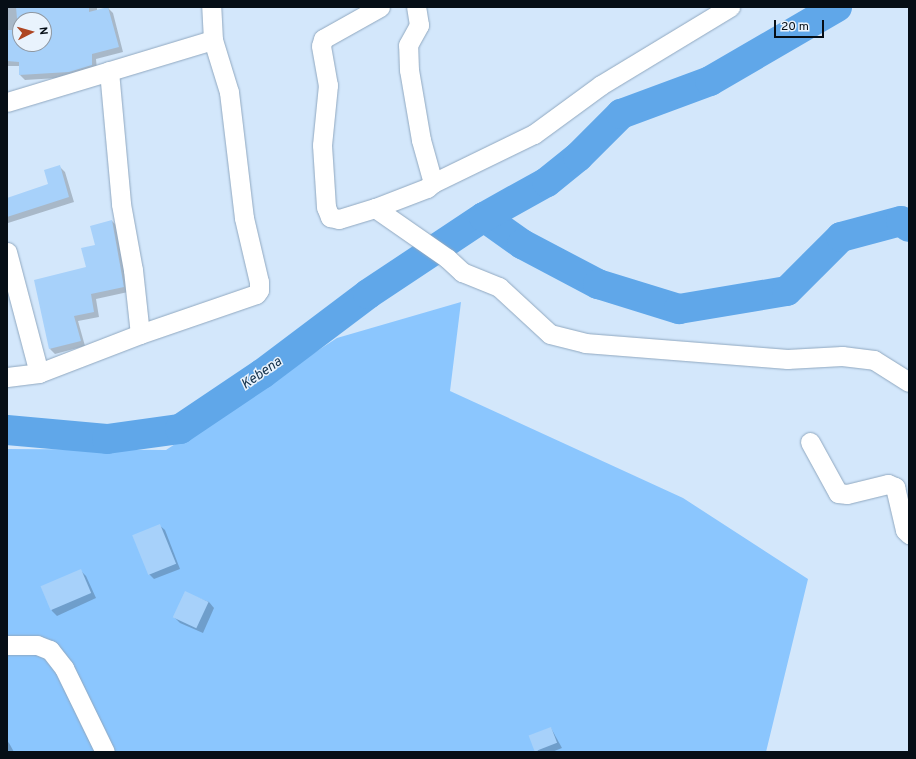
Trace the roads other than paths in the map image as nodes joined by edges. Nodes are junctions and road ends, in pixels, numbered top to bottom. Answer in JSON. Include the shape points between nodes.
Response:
{"nodes":[{"id":1,"x":211,"y":7,"type":"edge"},
{"id":2,"x":380,"y":7,"type":"edge"},
{"id":3,"x":416,"y":7,"type":"edge"},
{"id":4,"x":730,"y":7,"type":"edge"},
{"id":5,"x":213,"y":40,"type":"junction"},
{"id":6,"x":109,"y":71,"type":"junction"},
{"id":7,"x":7,"y":102,"type":"edge"},
{"id":8,"x":433,"y":183,"type":"junction"},
{"id":9,"x":376,"y":208,"type":"junction"},
{"id":10,"x":7,"y":252,"type":"edge"},
{"id":11,"x":140,"y":334,"type":"junction"},
{"id":12,"x":39,"y":372,"type":"junction"},
{"id":13,"x":7,"y":377,"type":"edge"},
{"id":14,"x":909,"y":382,"type":"edge"},
{"id":15,"x":810,"y":442,"type":"dead end"},
{"id":16,"x":909,"y":534,"type":"edge"},
{"id":17,"x":7,"y":645,"type":"edge"},
{"id":18,"x":105,"y":752,"type":"edge"}],
"edges":[{"from":1,"to":5,"type":"street"},
{"from":2,"to":9,"type":"street","via":[[330,33],[323,39],[321,46],[328,85],[322,146],[326,207],[330,217],[339,219]]},
{"from":3,"to":8,"type":"street","via":[[419,25],[408,45],[409,70],[421,140]]},
{"from":4,"to":8,"type":"street","via":[[601,85],[534,134]]},
{"from":5,"to":6,"type":"street"},
{"from":5,"to":11,"type":"street","via":[[229,92],[244,218],[260,282],[259,290],[256,294]]},
{"from":6,"to":7,"type":"street"},
{"from":6,"to":11,"type":"street","via":[[121,204],[133,270]]},
{"from":8,"to":9,"type":"street","via":[[427,188]]},
{"from":9,"to":14,"type":"street","via":[[447,258],[462,272],[499,287],[550,334],[585,342],[787,359],[842,356],[868,359],[874,360]]},
{"from":10,"to":12,"type":"street"},
{"from":11,"to":12,"type":"street"},
{"from":12,"to":13,"type":"street"},
{"from":15,"to":16,"type":"street","via":[[838,493],[847,494],[888,484],[895,487],[905,530]]},
{"from":17,"to":18,"type":"street","via":[[37,645],[50,650],[64,668]]}]}
